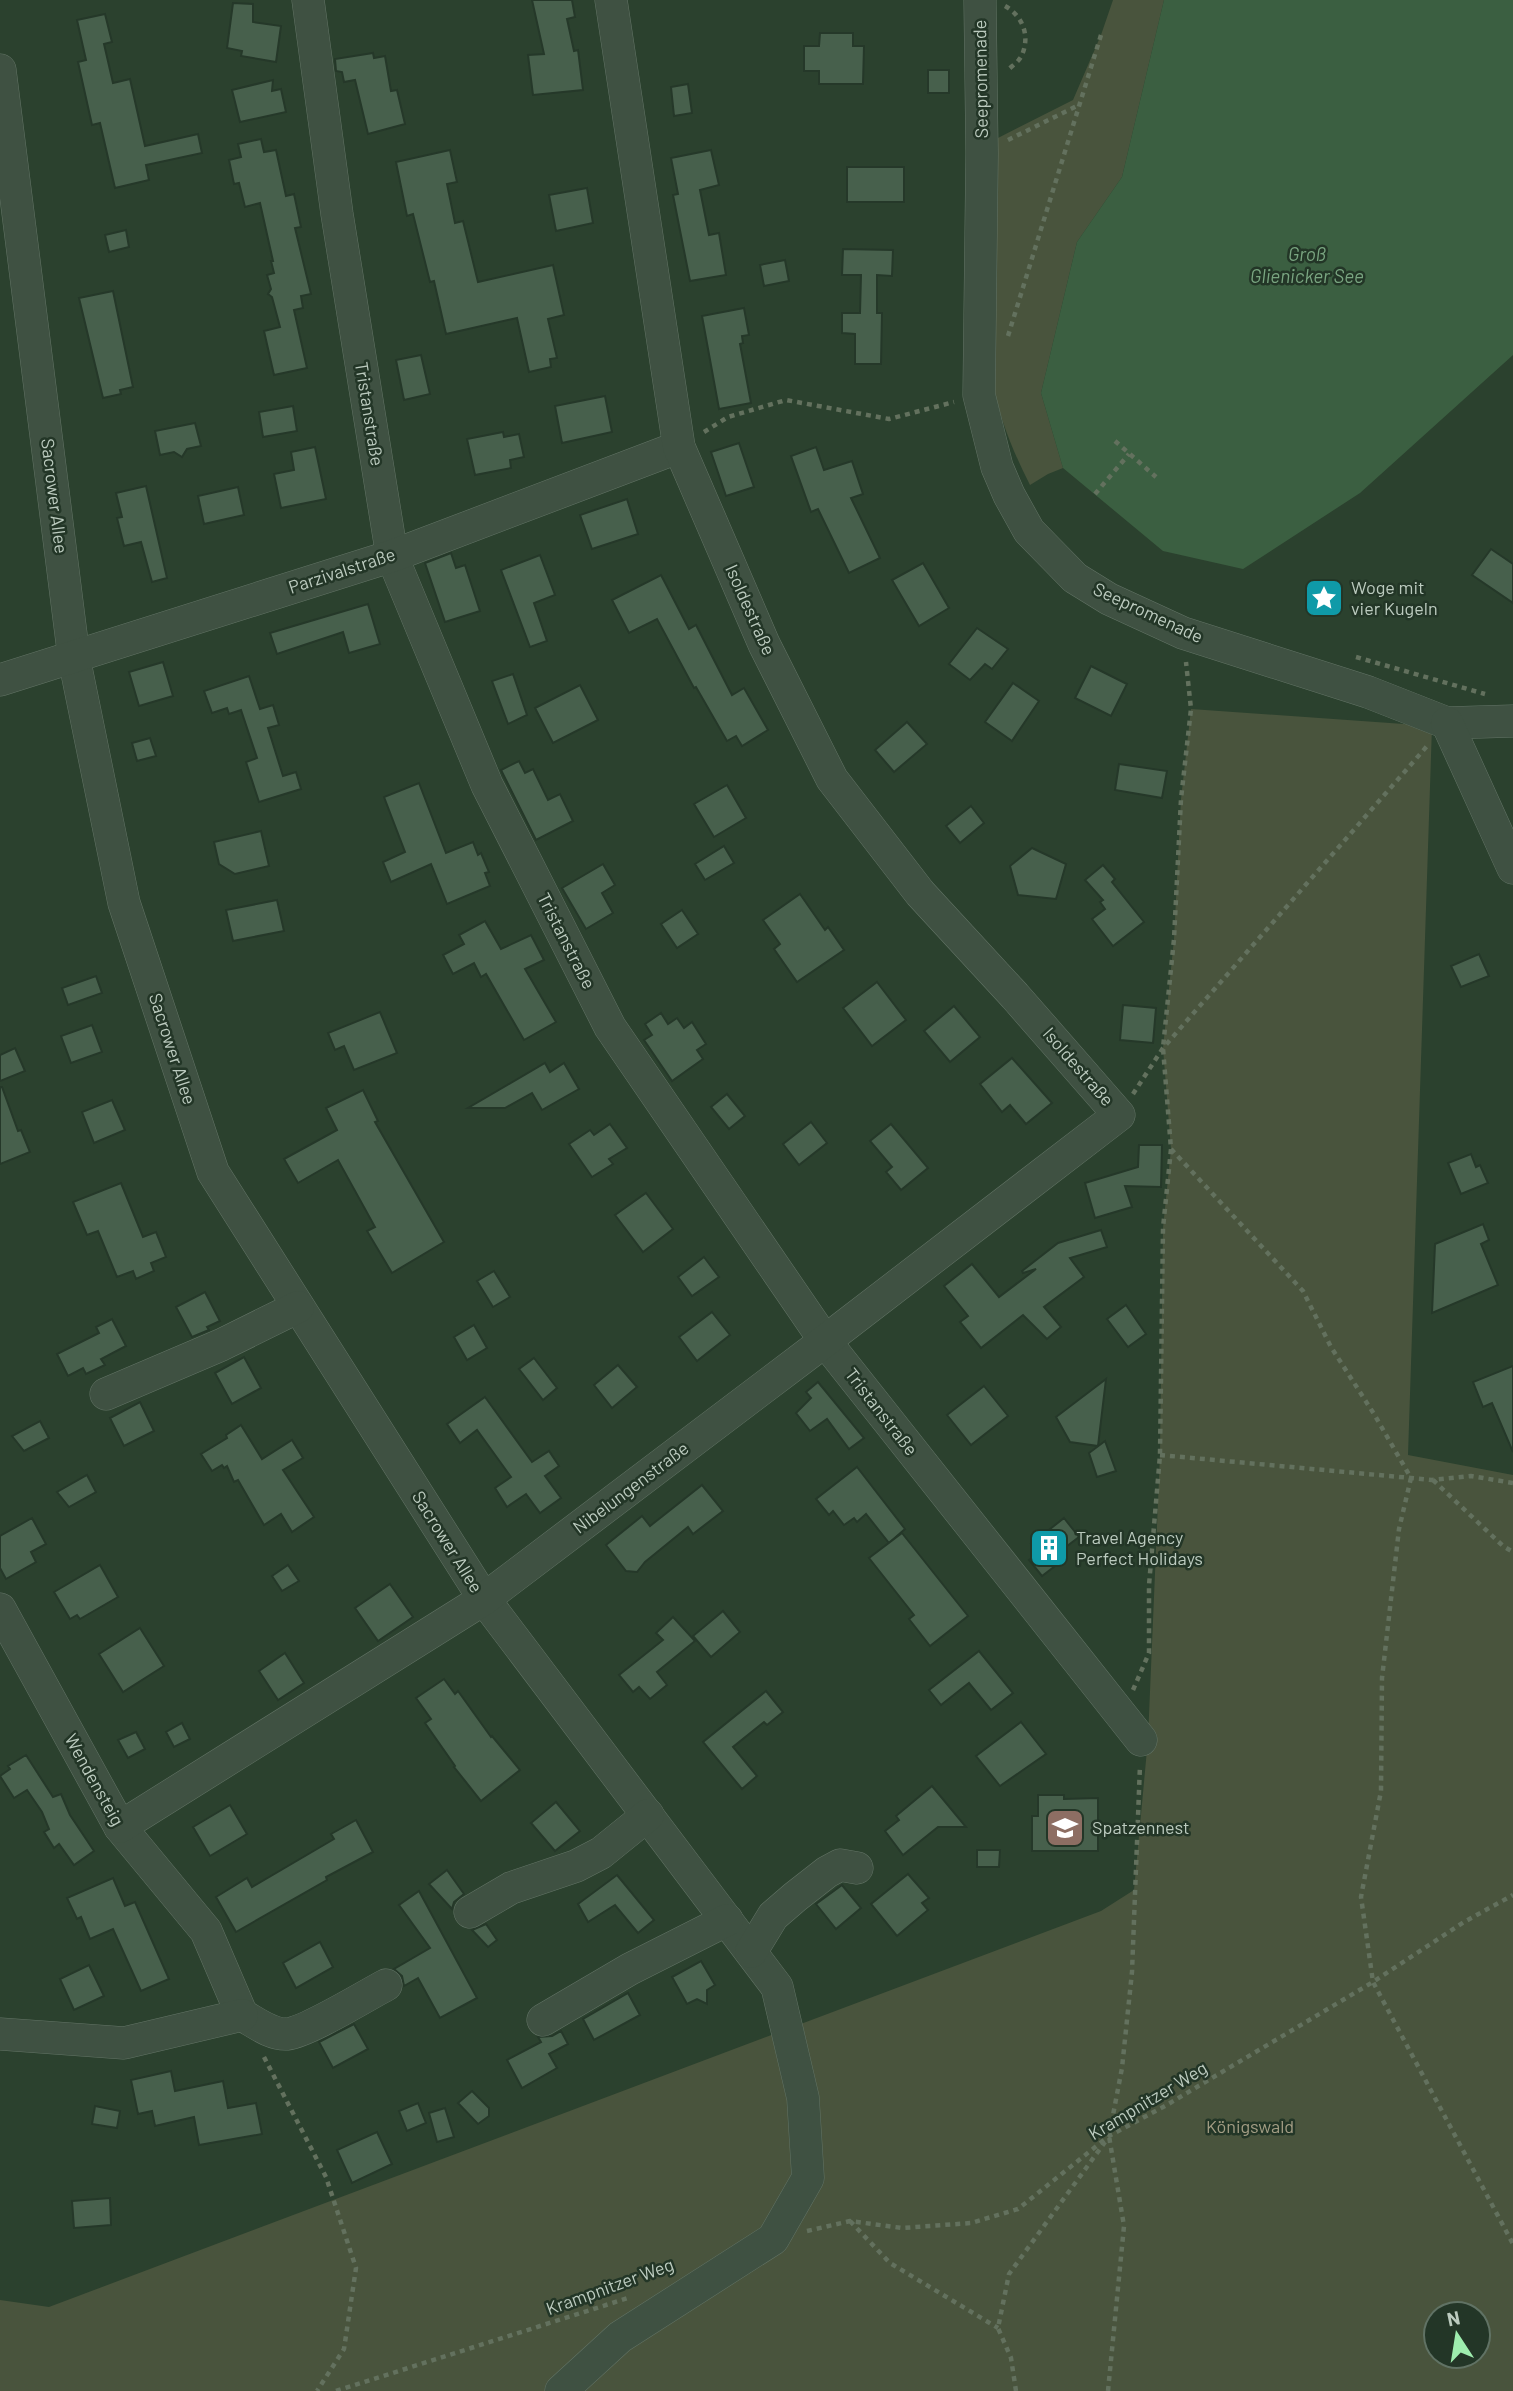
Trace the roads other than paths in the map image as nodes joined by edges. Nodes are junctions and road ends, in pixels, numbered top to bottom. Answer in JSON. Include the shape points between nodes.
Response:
{"nodes":[{"id":1,"x":308,"y":0,"type":"edge"},
{"id":2,"x":611,"y":0,"type":"edge"},
{"id":3,"x":980,"y":0,"type":"edge"},
{"id":4,"x":0,"y":69,"type":"edge"},
{"id":5,"x":679,"y":447,"type":"junction"},
{"id":6,"x":392,"y":555,"type":"junction"},
{"id":7,"x":74,"y":658,"type":"junction"},
{"id":8,"x":0,"y":680,"type":"edge"},
{"id":9,"x":1511,"y":710,"type":"edge"},
{"id":10,"x":1447,"y":723,"type":"junction"},
{"id":11,"x":1513,"y":868,"type":"edge"},
{"id":12,"x":1119,"y":1115,"type":"joint"},
{"id":13,"x":298,"y":1307,"type":"junction"},
{"id":14,"x":825,"y":1341,"type":"junction"},
{"id":15,"x":107,"y":1394,"type":"dead end"},
{"id":16,"x":484,"y":1599,"type":"junction"},
{"id":17,"x":0,"y":1609,"type":"edge"},
{"id":18,"x":1141,"y":1740,"type":"road end"},
{"id":19,"x":648,"y":1815,"type":"junction"},
{"id":20,"x":120,"y":1827,"type":"junction"},
{"id":21,"x":857,"y":1868,"type":"dead end"},
{"id":22,"x":470,"y":1912,"type":"dead end"},
{"id":23,"x":727,"y":1920,"type":"junction"},
{"id":24,"x":751,"y":1952,"type":"junction"},
{"id":25,"x":386,"y":1985,"type":"dead end"},
{"id":26,"x":242,"y":2015,"type":"junction"},
{"id":27,"x":543,"y":2020,"type":"dead end"},
{"id":28,"x":0,"y":2034,"type":"edge"},
{"id":29,"x":561,"y":2391,"type":"edge"}],
"edges":[{"from":1,"to":6,"type":"street","name":"Tristanstraße"},
{"from":2,"to":5,"type":"street","name":"Isoldestraße"},
{"from":3,"to":10,"type":"street","name":"Seepromenade","via":[[979,395],[997,467],[1029,531],[1074,578],[1183,633],[1368,692]]},
{"from":4,"to":7,"type":"street","name":"Sacrower Allee"},
{"from":5,"to":6,"type":"street","name":"Parzivalstraße"},
{"from":5,"to":12,"type":"street","name":"Isoldestraße","via":[[764,644],[832,779],[920,893]]},
{"from":6,"to":7,"type":"street","name":"Parzivalstraße"},
{"from":6,"to":14,"type":"street","name":"Tristanstraße","via":[[487,785],[610,1027]]},
{"from":7,"to":8,"type":"street","name":"Parzivalstraße"},
{"from":7,"to":13,"type":"street","name":"Sacrower Allee","via":[[124,903],[213,1172]]},
{"from":9,"to":10,"type":"street"},
{"from":10,"to":11,"type":"street"},
{"from":12,"to":14,"type":"street","name":"Nibelungenstraße"},
{"from":13,"to":15,"type":"street"},
{"from":13,"to":16,"type":"street","name":"Sacrower Allee"},
{"from":14,"to":16,"type":"street","name":"Nibelungenstraße"},
{"from":14,"to":18,"type":"street","name":"Tristanstraße"},
{"from":16,"to":19,"type":"street","name":"Sacrower Allee"},
{"from":16,"to":20,"type":"street","name":"Nibelungenstraße"},
{"from":17,"to":20,"type":"street","name":"Wendensteig"},
{"from":19,"to":22,"type":"street","via":[[601,1853],[511,1888]]},
{"from":19,"to":23,"type":"street","name":"Sacrower Allee"},
{"from":20,"to":26,"type":"street","name":"Wendensteig","via":[[206,1931]]},
{"from":21,"to":24,"type":"street","via":[[840,1865],[805,1889],[773,1916]]},
{"from":23,"to":24,"type":"street","name":"Sacrower Allee"},
{"from":23,"to":27,"type":"street"},
{"from":24,"to":29,"type":"street","name":"Sacrower Allee","via":[[777,1987],[803,2098],[808,2178],[773,2239],[620,2337]]},
{"from":25,"to":26,"type":"street","via":[[287,2034]]},
{"from":26,"to":28,"type":"street","via":[[124,2043]]}]}
